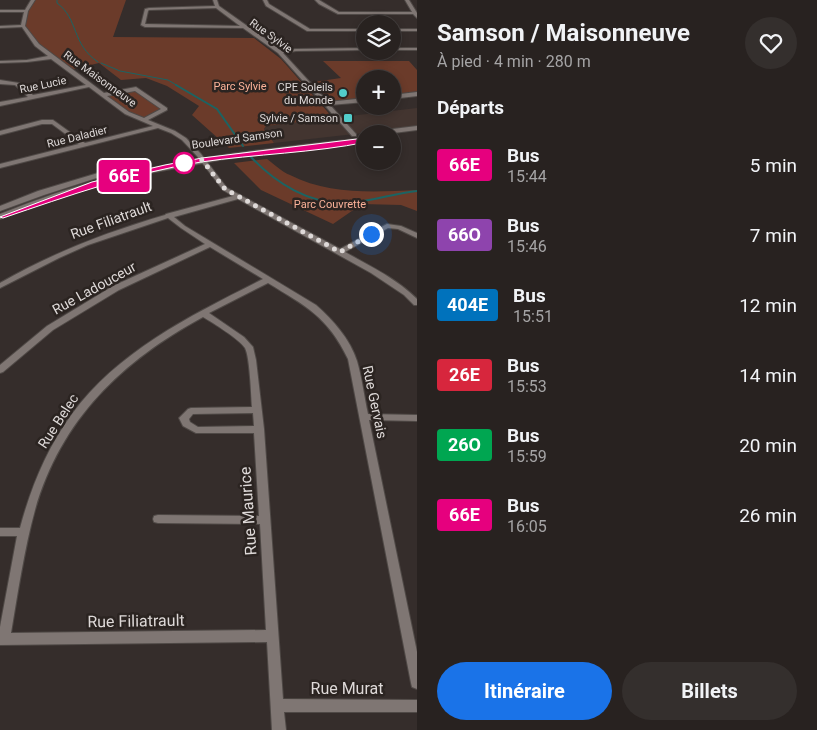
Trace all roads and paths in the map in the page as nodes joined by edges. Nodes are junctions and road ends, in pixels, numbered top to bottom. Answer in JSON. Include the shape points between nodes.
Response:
{"nodes":[{"id":1,"x":33,"y":0,"type":"edge"},
{"id":2,"x":215,"y":0,"type":"edge"},
{"id":3,"x":265,"y":0,"type":"edge"},
{"id":4,"x":317,"y":0,"type":"edge"},
{"id":5,"x":407,"y":0,"type":"edge"},
{"id":6,"x":217,"y":8,"type":"junction"},
{"id":7,"x":0,"y":11,"type":"edge"},
{"id":8,"x":26,"y":11,"type":"junction"},
{"id":9,"x":416,"y":15,"type":"edge"},
{"id":10,"x":23,"y":26,"type":"junction"},
{"id":11,"x":0,"y":27,"type":"edge"},
{"id":12,"x":242,"y":27,"type":"junction"},
{"id":13,"x":356,"y":30,"type":"edge"},
{"id":14,"x":401,"y":30,"type":"edge"},
{"id":15,"x":417,"y":30,"type":"edge"},
{"id":16,"x":356,"y":49,"type":"edge"},
{"id":17,"x":401,"y":49,"type":"edge"},
{"id":18,"x":417,"y":49,"type":"edge"},
{"id":19,"x":280,"y":52,"type":"junction"},
{"id":20,"x":52,"y":57,"type":"junction"},
{"id":21,"x":0,"y":62,"type":"edge"},
{"id":22,"x":0,"y":82,"type":"edge"},
{"id":23,"x":91,"y":85,"type":"junction"},
{"id":24,"x":417,"y":94,"type":"edge"},
{"id":25,"x":103,"y":95,"type":"junction"},
{"id":26,"x":401,"y":96,"type":"edge"},
{"id":27,"x":33,"y":98,"type":"junction"},
{"id":28,"x":356,"y":101,"type":"edge"},
{"id":29,"x":0,"y":104,"type":"edge"},
{"id":30,"x":326,"y":104,"type":"junction"},
{"id":31,"x":144,"y":120,"type":"junction"},
{"id":32,"x":159,"y":126,"type":"junction"},
{"id":33,"x":417,"y":128,"type":"edge"},
{"id":34,"x":401,"y":130,"type":"edge"},
{"id":35,"x":0,"y":133,"type":"edge"},
{"id":36,"x":417,"y":134,"type":"edge"},
{"id":37,"x":354,"y":135,"type":"joint"},
{"id":38,"x":401,"y":136,"type":"edge"},
{"id":39,"x":356,"y":141,"type":"edge"},
{"id":40,"x":84,"y":145,"type":"junction"},
{"id":41,"x":200,"y":158,"type":"junction"},
{"id":42,"x":0,"y":166,"type":"edge"},
{"id":43,"x":238,"y":197,"type":"junction"},
{"id":44,"x":0,"y":209,"type":"edge"},
{"id":45,"x":168,"y":215,"type":"junction"},
{"id":46,"x":0,"y":217,"type":"edge"},
{"id":47,"x":417,"y":236,"type":"edge"},
{"id":48,"x":211,"y":244,"type":"junction"},
{"id":49,"x":340,"y":252,"type":"junction"},
{"id":50,"x":269,"y":279,"type":"junction"},
{"id":51,"x":0,"y":286,"type":"edge"},
{"id":52,"x":417,"y":303,"type":"edge"},
{"id":53,"x":203,"y":313,"type":"junction"},
{"id":54,"x":0,"y":370,"type":"edge"},
{"id":55,"x":257,"y":410,"type":"junction"},
{"id":56,"x":364,"y":417,"type":"junction"},
{"id":57,"x":417,"y":418,"type":"edge"},
{"id":58,"x":259,"y":429,"type":"junction"},
{"id":59,"x":158,"y":519,"type":"dead end"},
{"id":60,"x":265,"y":520,"type":"junction"},
{"id":61,"x":0,"y":532,"type":"edge"},
{"id":62,"x":25,"y":532,"type":"junction"},
{"id":63,"x":273,"y":636,"type":"junction"},
{"id":64,"x":2,"y":639,"type":"edge"},
{"id":65,"x":417,"y":683,"type":"edge"},
{"id":66,"x":278,"y":705,"type":"junction"},
{"id":67,"x":417,"y":706,"type":"edge"},
{"id":68,"x":279,"y":730,"type":"edge"}],
"edges":[{"from":1,"to":8,"type":"street"},
{"from":2,"to":6,"type":"street"},
{"from":3,"to":13,"type":"street","via":[[309,30]]},
{"from":4,"to":9,"type":"street","via":[[338,13]]},
{"from":5,"to":9,"type":"street"},
{"from":6,"to":12,"type":"street","name":"Rue Sylvie"},
{"from":6,"to":12,"type":"street","via":[[149,9],[143,25]]},
{"from":7,"to":8,"type":"street"},
{"from":8,"to":10,"type":"street"},
{"from":10,"to":11,"type":"street"},
{"from":10,"to":20,"type":"street","name":"Rue Maisonneuve"},
{"from":12,"to":19,"type":"street","name":"Rue Sylvie"},
{"from":14,"to":15,"type":"street"},
{"from":16,"to":19,"type":"street"},
{"from":17,"to":18,"type":"street"},
{"from":19,"to":30,"type":"street","name":"Rue Sylvie"},
{"from":20,"to":21,"type":"street"},
{"from":20,"to":23,"type":"street","name":"Rue Maisonneuve"},
{"from":22,"to":27,"type":"street","via":[[18,84]]},
{"from":23,"to":25,"type":"street","name":"Rue Maisonneuve"},
{"from":23,"to":27,"type":"street","name":"Rue Lucie"},
{"from":24,"to":26,"type":"street"},
{"from":25,"to":31,"type":"street","name":"Rue Maisonneuve","via":[[127,113]]},
{"from":25,"to":31,"type":"street","via":[[136,89],[165,109]]},
{"from":27,"to":29,"type":"street","name":"Rue Lucie"},
{"from":28,"to":30,"type":"street"},
{"from":30,"to":37,"type":"street","name":"Rue Sylvie"},
{"from":31,"to":32,"type":"street","name":"Rue Maisonneuve"},
{"from":32,"to":40,"type":"street","name":"Rue Daladier"},
{"from":32,"to":41,"type":"street","name":"Rue Maisonneuve","via":[[184,139]]},
{"from":33,"to":34,"type":"street","name":"Boulevard Samson"},
{"from":35,"to":40,"type":"street","via":[[53,122]]},
{"from":36,"to":38,"type":"street"},
{"from":37,"to":41,"type":"street","name":"Boulevard Samson"},
{"from":39,"to":41,"type":"street","name":"Boulevard Samson"},
{"from":40,"to":42,"type":"street","name":"Rue Daladier"},
{"from":41,"to":43,"type":"street","name":"Rue Maisonneuve","via":[[219,184]]},
{"from":41,"to":44,"type":"street","name":"Boulevard Samson","via":[[151,163],[88,178]]},
{"from":41,"to":46,"type":"street","name":"Boulevard Samson","via":[[103,182]]},
{"from":43,"to":45,"type":"street","name":"Rue Filiatrault"},
{"from":43,"to":49,"type":"street","name":"Rue Maisonneuve"},
{"from":45,"to":48,"type":"street","name":"Rue Gervais"},
{"from":45,"to":51,"type":"street","name":"Rue Filiatrault","via":[[113,232],[61,254]]},
{"from":47,"to":49,"type":"street","via":[[399,227],[386,226]]},
{"from":48,"to":50,"type":"street","name":"Rue Gervais"},
{"from":48,"to":54,"type":"street","name":"Rue Ladouceur","via":[[116,288],[50,328]]},
{"from":49,"to":52,"type":"street","name":"Rue Maisonneuve"},
{"from":50,"to":53,"type":"street","name":"Rue Belec"},
{"from":50,"to":56,"type":"street","name":"Rue Gervais","via":[[332,323],[352,360]]},
{"from":53,"to":55,"type":"street","name":"Rue Maurice","via":[[249,347]]},
{"from":53,"to":62,"type":"street","name":"Rue Belec","via":[[122,366],[78,412],[47,464]]},
{"from":55,"to":58,"type":"street","name":"Rue Maurice"},
{"from":55,"to":58,"type":"street","via":[[191,411],[184,418],[186,424],[196,430]]},
{"from":56,"to":57,"type":"street"},
{"from":56,"to":65,"type":"street","name":"Rue Gervais"},
{"from":58,"to":60,"type":"street","name":"Rue Maurice"},
{"from":59,"to":60,"type":"street"},
{"from":60,"to":63,"type":"street","name":"Rue Maurice"},
{"from":61,"to":62,"type":"street"},
{"from":62,"to":64,"type":"street","name":"Rue Belec"},
{"from":63,"to":64,"type":"street","name":"Rue Filiatrault"},
{"from":63,"to":66,"type":"street","name":"Rue Maurice"},
{"from":66,"to":67,"type":"street","name":"Rue Murat"},
{"from":66,"to":68,"type":"street","name":"Rue Maurice"}]}
